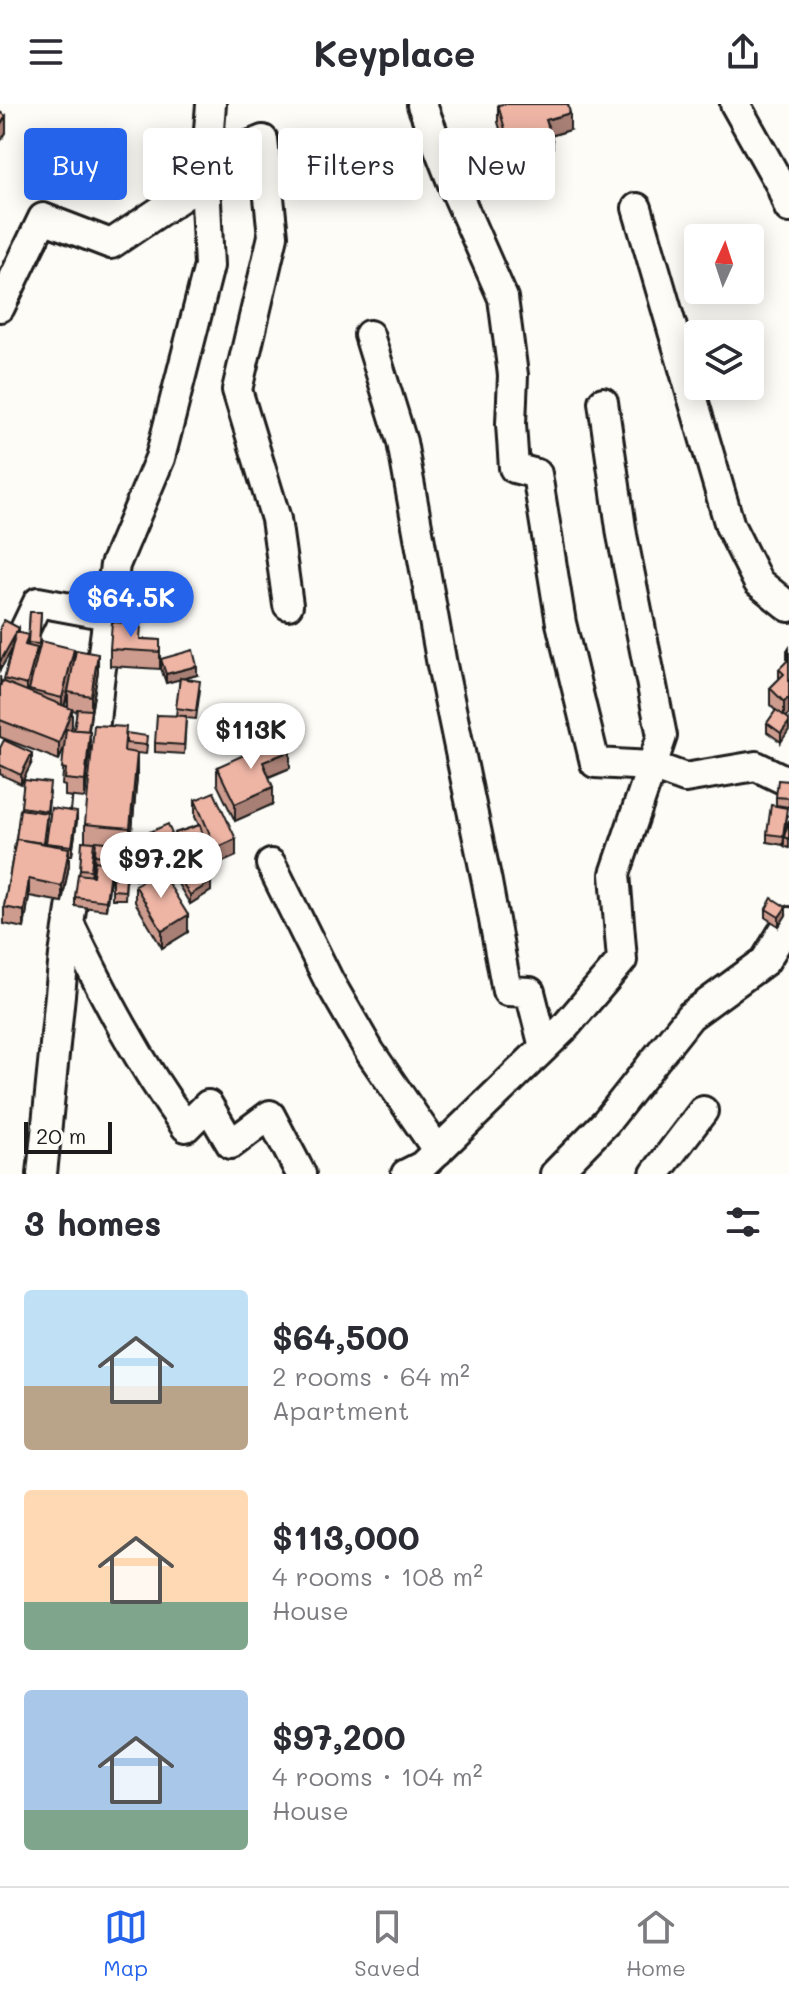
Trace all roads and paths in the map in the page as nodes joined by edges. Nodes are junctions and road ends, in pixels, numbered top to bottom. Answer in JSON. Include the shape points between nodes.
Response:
{"nodes":[{"id":1,"x":211,"y":104,"type":"edge"},
{"id":2,"x":735,"y":104,"type":"edge"},
{"id":3,"x":422,"y":105,"type":"edge"},
{"id":4,"x":209,"y":128,"type":"edge"},
{"id":5,"x":262,"y":141,"type":"edge"},
{"id":6,"x":169,"y":200,"type":"edge"},
{"id":7,"x":207,"y":200,"type":"edge"},
{"id":8,"x":637,"y":208,"type":"dead end"},
{"id":9,"x":789,"y":208,"type":"edge"},
{"id":10,"x":0,"y":307,"type":"edge"},
{"id":11,"x":369,"y":335,"type":"dead end"},
{"id":12,"x":603,"y":402,"type":"dead end"},
{"id":13,"x":288,"y":605,"type":"dead end"},
{"id":14,"x":789,"y":607,"type":"edge"},
{"id":15,"x":108,"y":615,"type":"junction"},
{"id":16,"x":0,"y":692,"type":"edge"},
{"id":17,"x":652,"y":766,"type":"junction"},
{"id":18,"x":789,"y":782,"type":"edge"},
{"id":19,"x":271,"y":864,"type":"dead end"},
{"id":20,"x":789,"y":922,"type":"edge"},
{"id":21,"x":69,"y":923,"type":"junction"},
{"id":22,"x":544,"y":1047,"type":"junction"},
{"id":23,"x":703,"y":1111,"type":"dead end"},
{"id":24,"x":438,"y":1151,"type":"junction"},
{"id":25,"x":42,"y":1174,"type":"edge"},
{"id":26,"x":301,"y":1174,"type":"edge"},
{"id":27,"x":406,"y":1174,"type":"edge"},
{"id":28,"x":555,"y":1174,"type":"edge"},
{"id":29,"x":655,"y":1174,"type":"edge"}],
"edges":[{"from":1,"to":4,"type":"street"},
{"from":2,"to":9,"type":"street"},
{"from":3,"to":17,"type":"street","via":[[503,298],[513,375],[514,468],[537,474],[561,623],[595,763]]},
{"from":5,"to":13,"type":"street","via":[[273,236],[237,390],[276,519]]},
{"from":6,"to":10,"type":"street","via":[[111,244],[43,218]]},
{"from":7,"to":15,"type":"street","via":[[209,266],[160,458],[115,565]]},
{"from":8,"to":14,"type":"street","via":[[730,526],[758,582]]},
{"from":11,"to":22,"type":"street","via":[[402,442],[507,991],[530,992]]},
{"from":12,"to":17,"type":"street","via":[[622,535],[662,736]]},
{"from":15,"to":16,"type":"street","via":[[38,602]]},
{"from":15,"to":21,"type":"street"},
{"from":17,"to":18,"type":"street","via":[[685,778],[756,766]]},
{"from":17,"to":22,"type":"street","via":[[615,874],[622,960]]},
{"from":19,"to":24,"type":"street","via":[[370,1052]]},
{"from":20,"to":28,"type":"street","via":[[765,961],[690,1016],[606,1122]]},
{"from":21,"to":25,"type":"street"},
{"from":21,"to":26,"type":"street","via":[[107,1001],[186,1127],[208,1105],[231,1144],[270,1115]]},
{"from":22,"to":24,"type":"street"},
{"from":23,"to":29,"type":"street"},
{"from":24,"to":27,"type":"street"}]}
